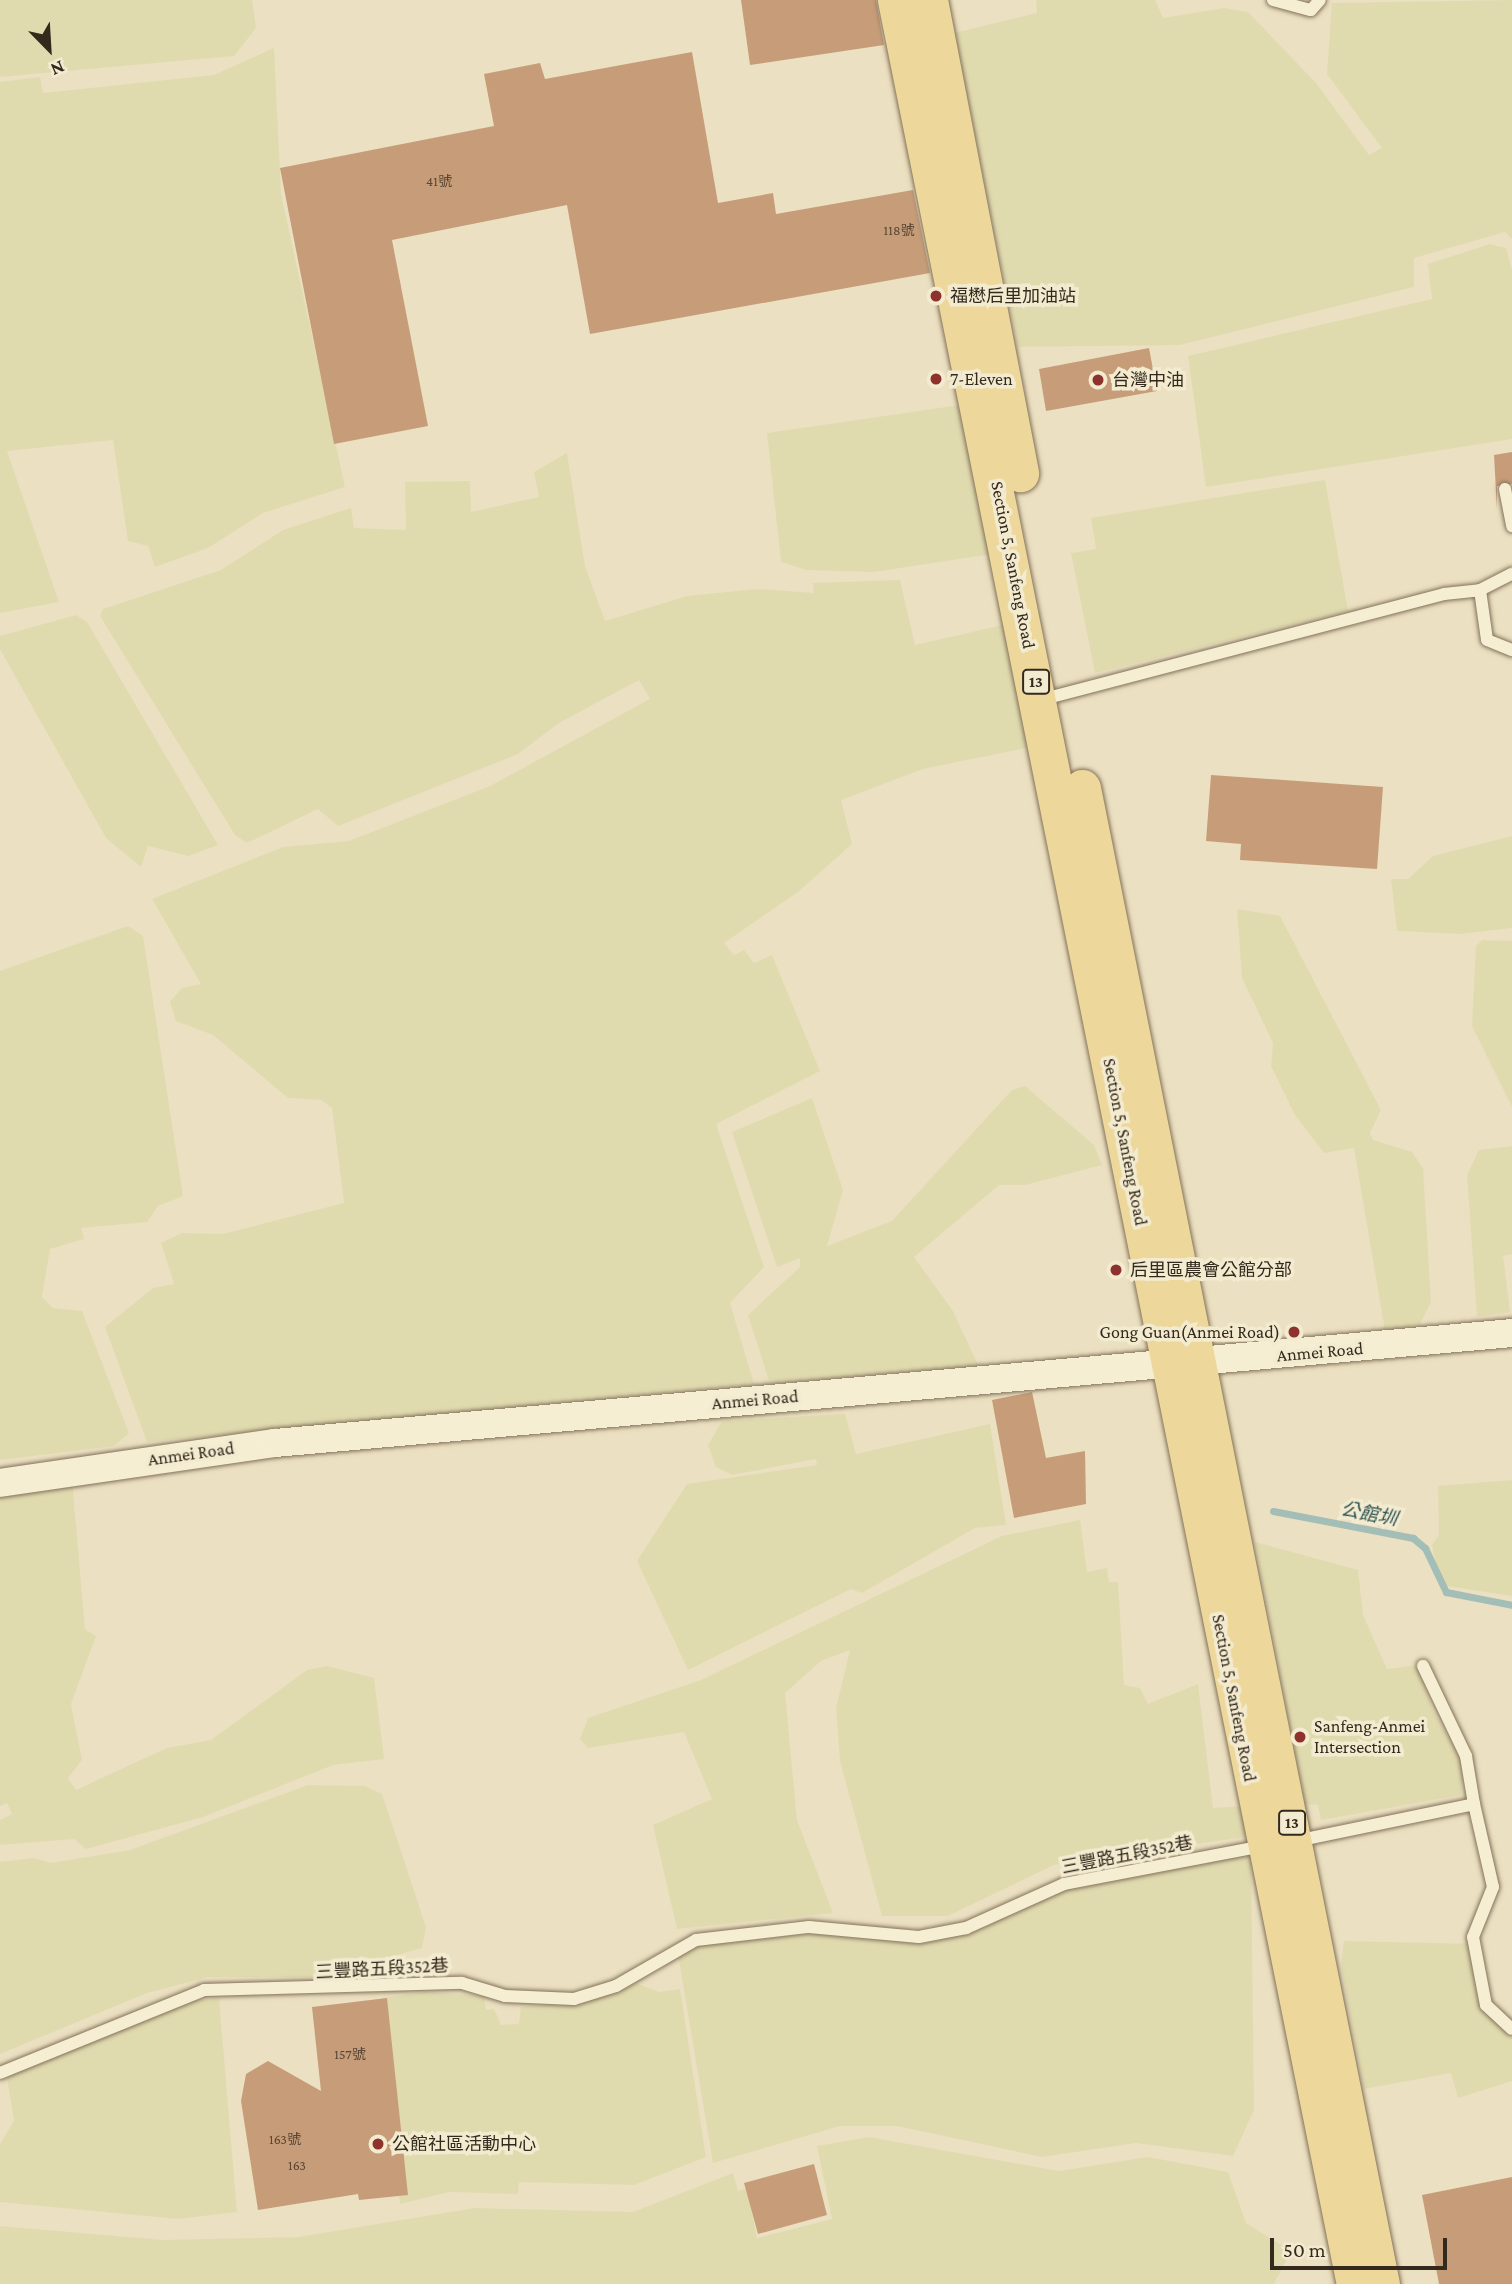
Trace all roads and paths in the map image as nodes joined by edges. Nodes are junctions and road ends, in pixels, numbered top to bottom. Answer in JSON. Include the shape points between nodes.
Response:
{"nodes":[{"id":1,"x":1273,"y":0,"type":"edge"},
{"id":2,"x":1320,"y":0,"type":"edge"},
{"id":3,"x":912,"y":1,"type":"edge"},
{"id":4,"x":1505,"y":489,"type":"dead end"},
{"id":5,"x":1512,"y":526,"type":"edge"},
{"id":6,"x":1512,"y":574,"type":"edge"},
{"id":7,"x":1480,"y":590,"type":"junction"},
{"id":8,"x":1512,"y":650,"type":"edge"},
{"id":9,"x":1052,"y":700,"type":"junction"},
{"id":10,"x":1512,"y":1333,"type":"edge"},
{"id":11,"x":1184,"y":1364,"type":"junction"},
{"id":12,"x":0,"y":1483,"type":"edge"},
{"id":13,"x":1423,"y":1666,"type":"dead end"},
{"id":14,"x":1474,"y":1804,"type":"junction"},
{"id":15,"x":1280,"y":1843,"type":"junction"},
{"id":16,"x":1512,"y":2028,"type":"edge"},
{"id":17,"x":0,"y":2073,"type":"edge"},
{"id":18,"x":1355,"y":2284,"type":"edge"},
{"id":19,"x":1381,"y":2284,"type":"edge"}],
"edges":[{"from":1,"to":2,"type":"lane","via":[[1311,10]]},
{"from":3,"to":9,"type":"main road","name":"Section 5, Sanfeng Road","number":"13"},
{"from":4,"to":5,"type":"lane"},
{"from":6,"to":7,"type":"lane"},
{"from":7,"to":8,"type":"lane","via":[[1488,640]]},
{"from":7,"to":9,"type":"lane","via":[[1444,594]]},
{"from":9,"to":11,"type":"main road","name":"Section 5, Sanfeng Road","number":"13"},
{"from":10,"to":11,"type":"street","name":"Anmei Road"},
{"from":11,"to":12,"type":"street","name":"Anmei Road","via":[[275,1443]]},
{"from":11,"to":15,"type":"main road","name":"Section 5, Sanfeng Road","number":"13"},
{"from":13,"to":14,"type":"lane","via":[[1466,1756]]},
{"from":14,"to":15,"type":"lane","name":"三豐路五段352巷"},
{"from":14,"to":16,"type":"lane","via":[[1493,1887],[1473,1937],[1486,2005]]},
{"from":15,"to":17,"type":"lane","name":"三豐路五段352巷","via":[[1064,1884],[966,1928],[919,1937],[808,1927],[696,1940],[616,1986],[575,1998],[505,1996],[463,1983],[204,1990]]},
{"from":15,"to":18,"type":"main road","name":"Section 5, Sanfeng Road","number":"13"},
{"from":15,"to":19,"type":"main road","name":"Section 5, Sanfeng Road","number":"13"}]}
